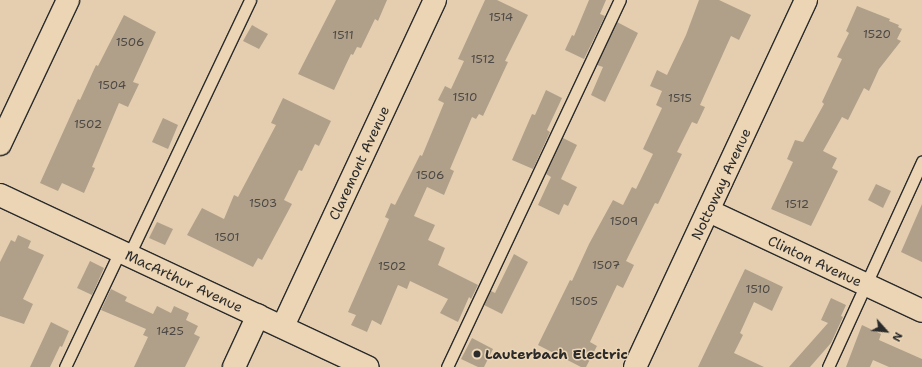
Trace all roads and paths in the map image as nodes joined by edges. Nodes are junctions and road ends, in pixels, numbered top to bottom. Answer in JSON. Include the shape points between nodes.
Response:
{"nodes":[{"id":1,"x":68,"y":0,"type":"edge"},
{"id":2,"x":250,"y":0,"type":"edge"},
{"id":3,"x":435,"y":0,"type":"edge"},
{"id":4,"x":620,"y":0,"type":"edge"},
{"id":5,"x":806,"y":0,"type":"edge"},
{"id":6,"x":0,"y":144,"type":"edge"},
{"id":7,"x":922,"y":162,"type":"edge"},
{"id":8,"x":0,"y":195,"type":"edge"},
{"id":9,"x":709,"y":211,"type":"junction"},
{"id":10,"x":125,"y":253,"type":"junction"},
{"id":11,"x":866,"y":285,"type":"junction"},
{"id":12,"x":922,"y":311,"type":"edge"},
{"id":13,"x":258,"y":315,"type":"junction"},
{"id":14,"x":282,"y":326,"type":"junction"},
{"id":15,"x":65,"y":367,"type":"edge"},
{"id":16,"x":234,"y":367,"type":"edge"},
{"id":17,"x":368,"y":367,"type":"edge"},
{"id":18,"x":447,"y":367,"type":"edge"},
{"id":19,"x":635,"y":367,"type":"edge"},
{"id":20,"x":828,"y":367,"type":"edge"}],
"edges":[{"from":1,"to":6,"type":"street"},
{"from":2,"to":10,"type":"lane"},
{"from":3,"to":14,"type":"street","name":"Claremont Avenue"},
{"from":4,"to":18,"type":"lane"},
{"from":5,"to":9,"type":"street","name":"Nottoway Avenue"},
{"from":7,"to":11,"type":"lane"},
{"from":8,"to":10,"type":"street","name":"MacArthur Avenue"},
{"from":9,"to":11,"type":"street","name":"Clinton Avenue"},
{"from":9,"to":19,"type":"street","name":"Nottoway Avenue"},
{"from":10,"to":13,"type":"street","name":"MacArthur Avenue"},
{"from":10,"to":15,"type":"lane"},
{"from":11,"to":12,"type":"street","name":"Clinton Avenue"},
{"from":11,"to":20,"type":"lane"},
{"from":13,"to":14,"type":"street","name":"MacArthur Avenue"},
{"from":13,"to":16,"type":"street"},
{"from":14,"to":17,"type":"street","name":"MacArthur Avenue"}]}
